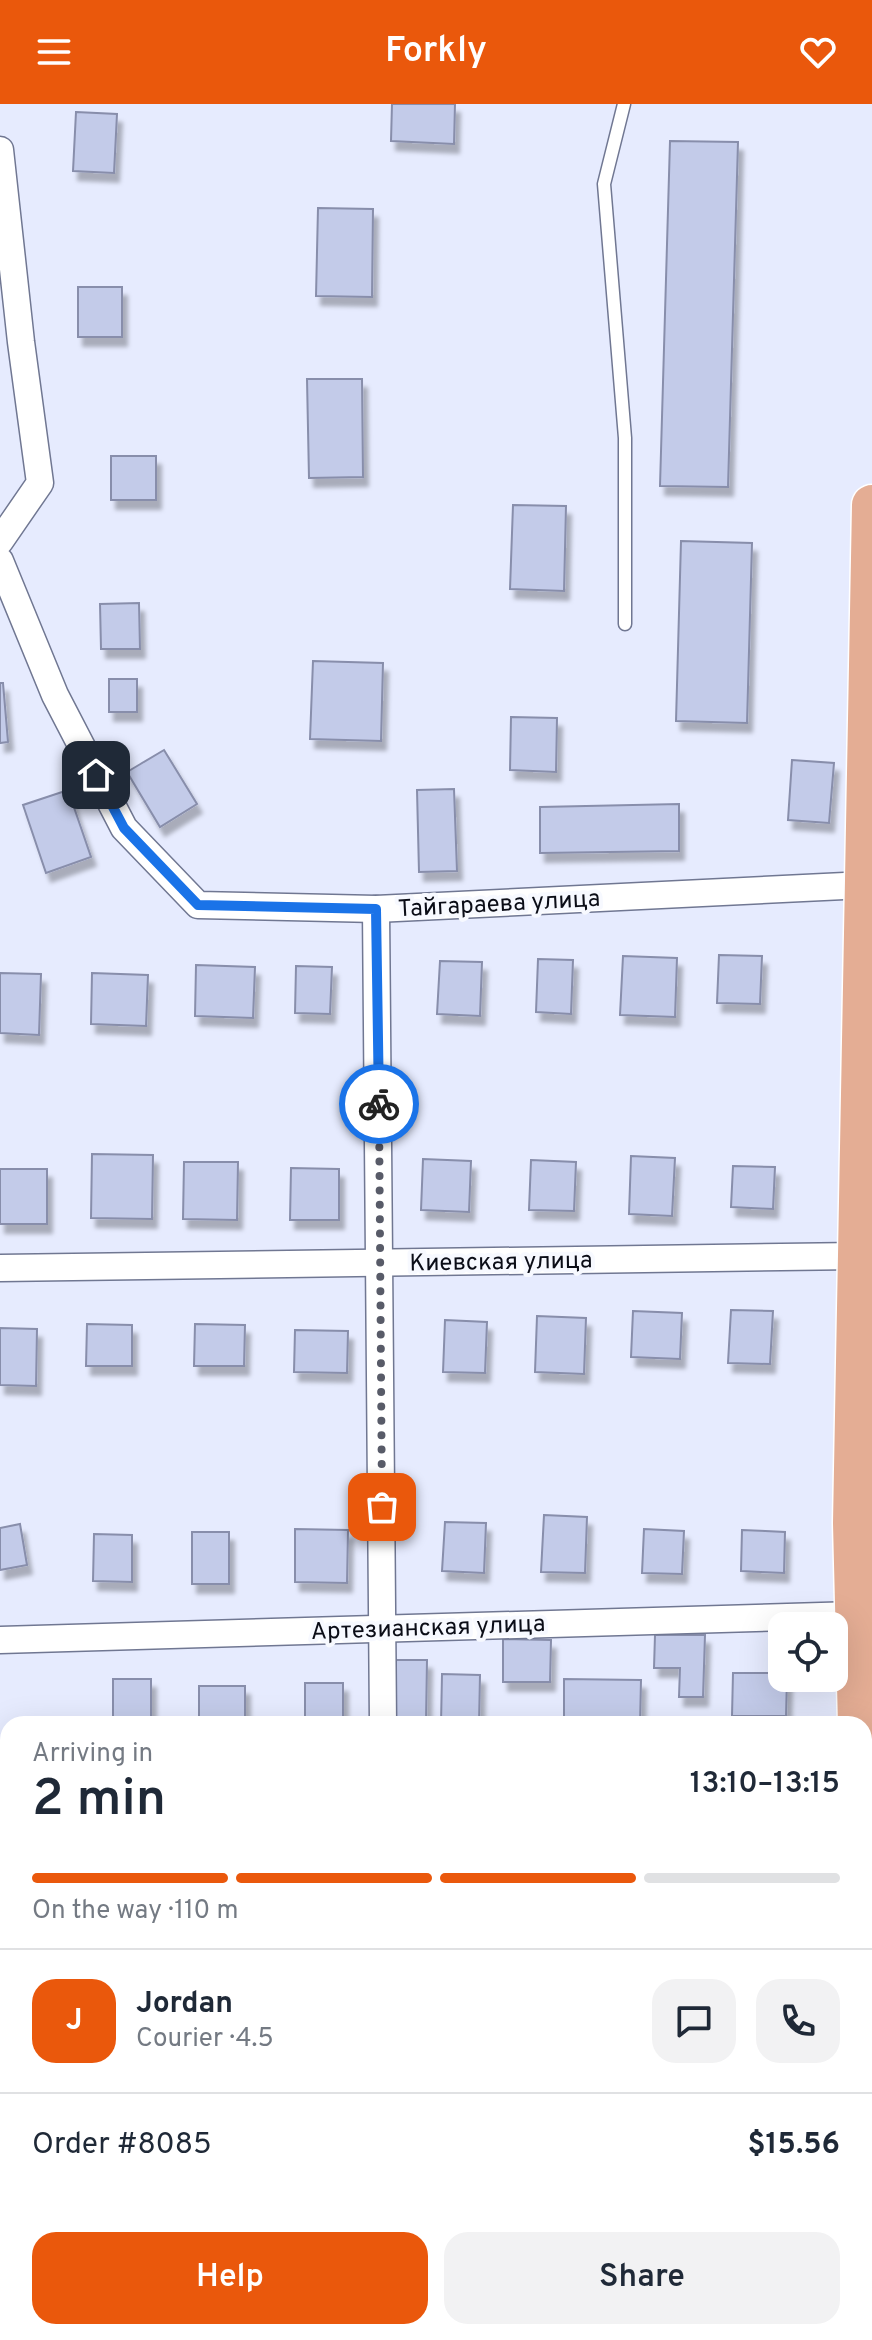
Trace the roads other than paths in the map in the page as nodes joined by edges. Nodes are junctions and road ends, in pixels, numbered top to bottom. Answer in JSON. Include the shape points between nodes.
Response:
{"nodes":[{"id":1,"x":624,"y":104,"type":"edge"},
{"id":2,"x":0,"y":150,"type":"edge"},
{"id":3,"x":872,"y":505,"type":"edge"},
{"id":4,"x":0,"y":541,"type":"edge"},
{"id":5,"x":0,"y":561,"type":"edge"},
{"id":6,"x":625,"y":624,"type":"dead end"},
{"id":7,"x":865,"y":885,"type":"junction"},
{"id":8,"x":376,"y":909,"type":"junction"},
{"id":9,"x":858,"y":1256,"type":"junction"},
{"id":10,"x":381,"y":1263,"type":"junction"},
{"id":11,"x":0,"y":1268,"type":"edge"},
{"id":12,"x":855,"y":1615,"type":"junction"},
{"id":13,"x":383,"y":1629,"type":"junction"},
{"id":14,"x":0,"y":1640,"type":"edge"},
{"id":15,"x":383,"y":1716,"type":"edge"},
{"id":16,"x":858,"y":1716,"type":"edge"}],
"edges":[{"from":1,"to":6,"type":"lane","via":[[604,184],[625,438]]},
{"from":2,"to":4,"type":"street","via":[[40,483]]},
{"from":3,"to":7,"type":"main road"},
{"from":5,"to":8,"type":"street","name":"Тайгараева улица","via":[[55,695],[124,828],[198,905]]},
{"from":7,"to":8,"type":"street","name":"Тайгараева улица"},
{"from":7,"to":9,"type":"main road"},
{"from":8,"to":10,"type":"street"},
{"from":9,"to":10,"type":"street","name":"Киевская улица"},
{"from":9,"to":12,"type":"main road"},
{"from":10,"to":11,"type":"street","name":"Киевская улица"},
{"from":10,"to":13,"type":"street"},
{"from":12,"to":13,"type":"street","name":"Артезианская улица"},
{"from":12,"to":16,"type":"main road"},
{"from":13,"to":14,"type":"street","name":"Артезианская улица"},
{"from":13,"to":15,"type":"street"}]}
